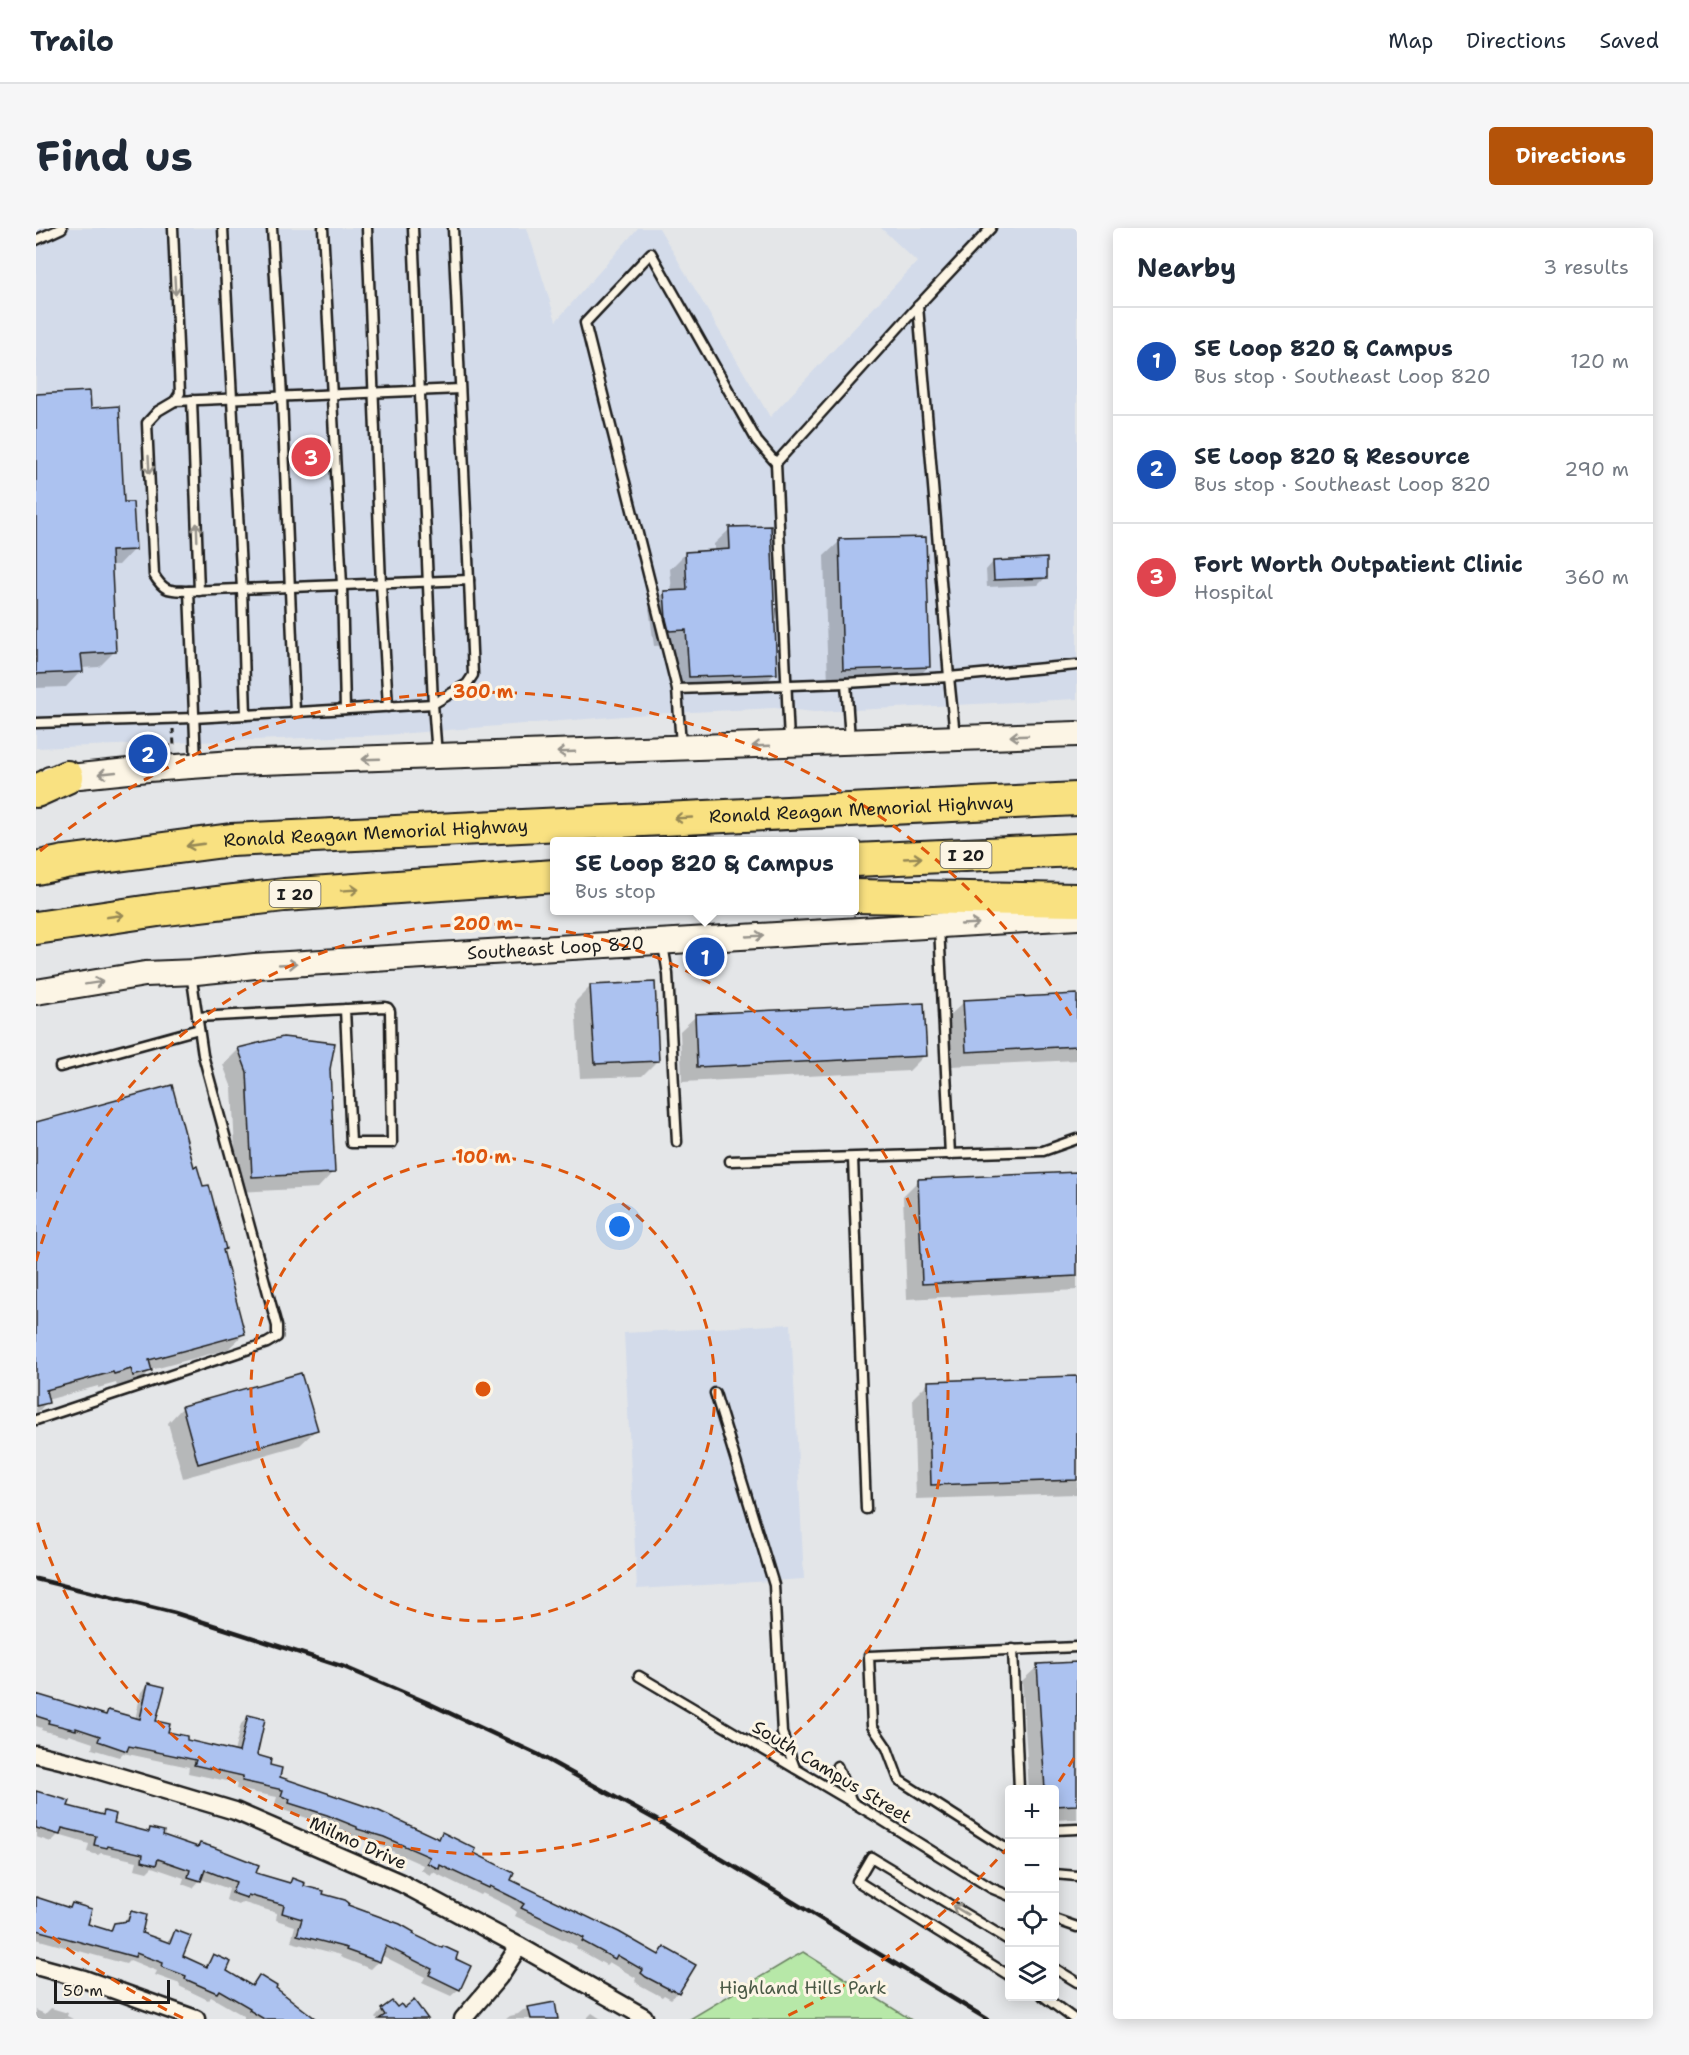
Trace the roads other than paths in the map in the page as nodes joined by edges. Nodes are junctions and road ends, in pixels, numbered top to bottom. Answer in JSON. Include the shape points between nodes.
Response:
{"nodes":[{"id":1,"x":62,"y":228,"type":"edge"},
{"id":2,"x":173,"y":228,"type":"edge"},
{"id":3,"x":223,"y":228,"type":"edge"},
{"id":4,"x":272,"y":228,"type":"edge"},
{"id":5,"x":323,"y":228,"type":"edge"},
{"id":6,"x":367,"y":228,"type":"edge"},
{"id":7,"x":412,"y":228,"type":"edge"},
{"id":8,"x":453,"y":228,"type":"edge"},
{"id":9,"x":992,"y":228,"type":"edge"},
{"id":10,"x":36,"y":240,"type":"edge"},
{"id":11,"x":918,"y":306,"type":"junction"},
{"id":12,"x":460,"y":389,"type":"junction"},
{"id":13,"x":420,"y":390,"type":"junction"},
{"id":14,"x":375,"y":392,"type":"junction"},
{"id":15,"x":331,"y":394,"type":"junction"},
{"id":16,"x":282,"y":396,"type":"junction"},
{"id":17,"x":232,"y":399,"type":"junction"},
{"id":18,"x":192,"y":400,"type":"junction"},
{"id":19,"x":175,"y":401,"type":"junction"},
{"id":20,"x":776,"y":463,"type":"junction"},
{"id":21,"x":469,"y":580,"type":"junction"},
{"id":22,"x":427,"y":582,"type":"junction"},
{"id":23,"x":381,"y":584,"type":"junction"},
{"id":24,"x":342,"y":585,"type":"junction"},
{"id":25,"x":289,"y":587,"type":"junction"},
{"id":26,"x":242,"y":589,"type":"junction"},
{"id":27,"x":189,"y":591,"type":"junction"},
{"id":28,"x":199,"y":591,"type":"junction"},
{"id":29,"x":1077,"y":665,"type":"edge"},
{"id":30,"x":949,"y":677,"type":"junction"},
{"id":31,"x":846,"y":683,"type":"junction"},
{"id":32,"x":786,"y":684,"type":"junction"},
{"id":33,"x":677,"y":688,"type":"junction"},
{"id":34,"x":433,"y":704,"type":"junction"},
{"id":35,"x":388,"y":707,"type":"junction"},
{"id":36,"x":345,"y":709,"type":"junction"},
{"id":37,"x":295,"y":712,"type":"junction"},
{"id":38,"x":246,"y":715,"type":"junction"},
{"id":39,"x":194,"y":718,"type":"junction"},
{"id":40,"x":36,"y":723,"type":"edge"},
{"id":41,"x":1077,"y":734,"type":"edge"},
{"id":42,"x":955,"y":739,"type":"junction"},
{"id":43,"x":850,"y":742,"type":"junction"},
{"id":44,"x":789,"y":745,"type":"junction"},
{"id":45,"x":681,"y":748,"type":"junction"},
{"id":46,"x":438,"y":757,"type":"junction"},
{"id":47,"x":196,"y":766,"type":"junction"},
{"id":48,"x":67,"y":777,"type":"junction"},
{"id":49,"x":36,"y":780,"type":"edge"},
{"id":50,"x":36,"y":791,"type":"edge"},
{"id":51,"x":1077,"y":799,"type":"edge"},
{"id":52,"x":1077,"y":850,"type":"edge"},
{"id":53,"x":859,"y":860,"type":"edge"},
{"id":54,"x":36,"y":868,"type":"edge"},
{"id":55,"x":550,"y":876,"type":"edge"},
{"id":56,"x":859,"y":896,"type":"edge"},
{"id":57,"x":1077,"y":900,"type":"edge"},
{"id":58,"x":1077,"y":917,"type":"edge"},
{"id":59,"x":939,"y":926,"type":"junction"},
{"id":60,"x":36,"y":928,"type":"edge"},
{"id":61,"x":663,"y":942,"type":"junction"},
{"id":62,"x":191,"y":972,"type":"junction"},
{"id":63,"x":36,"y":992,"type":"edge"},
{"id":64,"x":345,"y":1009,"type":"junction"},
{"id":65,"x":197,"y":1017,"type":"junction"},
{"id":66,"x":199,"y":1029,"type":"junction"},
{"id":67,"x":60,"y":1067,"type":"dead end"},
{"id":68,"x":1077,"y":1139,"type":"edge"},
{"id":69,"x":677,"y":1142,"type":"dead end"},
{"id":70,"x":950,"y":1155,"type":"junction"},
{"id":71,"x":853,"y":1158,"type":"junction"},
{"id":72,"x":730,"y":1161,"type":"dead end"},
{"id":73,"x":715,"y":1393,"type":"dead end"},
{"id":74,"x":36,"y":1420,"type":"edge"},
{"id":75,"x":866,"y":1509,"type":"dead end"},
{"id":76,"x":1077,"y":1647,"type":"edge"},
{"id":77,"x":1013,"y":1650,"type":"junction"},
{"id":78,"x":639,"y":1676,"type":"dead end"},
{"id":79,"x":36,"y":1754,"type":"edge"},
{"id":80,"x":837,"y":1766,"type":"dead end"},
{"id":81,"x":795,"y":1768,"type":"junction"},
{"id":82,"x":1019,"y":1785,"type":"edge"},
{"id":83,"x":853,"y":1803,"type":"junction"},
{"id":84,"x":1077,"y":1829,"type":"edge"},
{"id":85,"x":1059,"y":1830,"type":"edge"},
{"id":86,"x":1005,"y":1848,"type":"edge"},
{"id":87,"x":1059,"y":1874,"type":"edge"},
{"id":88,"x":1077,"y":1876,"type":"edge"},
{"id":89,"x":1005,"y":1894,"type":"edge"},
{"id":90,"x":1059,"y":1921,"type":"edge"},
{"id":91,"x":1077,"y":1927,"type":"edge"},
{"id":92,"x":1005,"y":1938,"type":"edge"},
{"id":93,"x":519,"y":1946,"type":"junction"},
{"id":94,"x":36,"y":1966,"type":"edge"},
{"id":95,"x":1059,"y":1971,"type":"edge"},
{"id":96,"x":1005,"y":1973,"type":"edge"},
{"id":97,"x":1076,"y":1980,"type":"edge"},
{"id":98,"x":1050,"y":2001,"type":"edge"},
{"id":99,"x":644,"y":2017,"type":"dead end"},
{"id":100,"x":195,"y":2019,"type":"edge"},
{"id":101,"x":463,"y":2019,"type":"edge"},
{"id":102,"x":1074,"y":2019,"type":"edge"}],
"edges":[{"from":1,"to":10,"type":"lane"},
{"from":2,"to":19,"type":"lane","one_way":true,"via":[[180,393]]},
{"from":3,"to":17,"type":"lane"},
{"from":4,"to":16,"type":"lane"},
{"from":5,"to":15,"type":"lane"},
{"from":6,"to":14,"type":"lane"},
{"from":7,"to":13,"type":"lane"},
{"from":8,"to":12,"type":"lane"},
{"from":9,"to":11,"type":"lane"},
{"from":11,"to":20,"type":"lane"},
{"from":11,"to":30,"type":"lane"},
{"from":12,"to":13,"type":"lane"},
{"from":12,"to":21,"type":"lane"},
{"from":13,"to":14,"type":"lane"},
{"from":13,"to":22,"type":"lane"},
{"from":14,"to":15,"type":"lane"},
{"from":14,"to":23,"type":"lane"},
{"from":15,"to":16,"type":"lane"},
{"from":15,"to":24,"type":"lane"},
{"from":16,"to":17,"type":"lane"},
{"from":16,"to":25,"type":"lane"},
{"from":17,"to":18,"type":"lane"},
{"from":17,"to":26,"type":"lane"},
{"from":18,"to":19,"type":"lane"},
{"from":28,"to":18,"type":"lane","one_way":true},
{"from":19,"to":27,"type":"lane","one_way":true,"via":[[147,423],[154,575],[167,590]]},
{"from":20,"to":32,"type":"lane"},
{"from":20,"to":33,"type":"lane","via":[[758,441],[651,254],[585,323]]},
{"from":21,"to":22,"type":"lane"},
{"from":21,"to":34,"type":"lane","via":[[473,675],[467,684]]},
{"from":22,"to":23,"type":"lane"},
{"from":22,"to":34,"type":"lane"},
{"from":23,"to":24,"type":"lane"},
{"from":23,"to":35,"type":"lane"},
{"from":24,"to":25,"type":"lane"},
{"from":24,"to":36,"type":"lane"},
{"from":25,"to":26,"type":"lane"},
{"from":25,"to":37,"type":"lane"},
{"from":26,"to":28,"type":"lane"},
{"from":26,"to":38,"type":"lane"},
{"from":27,"to":28,"type":"lane"},
{"from":27,"to":39,"type":"lane"},
{"from":29,"to":30,"type":"lane"},
{"from":30,"to":31,"type":"lane"},
{"from":30,"to":42,"type":"lane"},
{"from":31,"to":32,"type":"lane"},
{"from":31,"to":43,"type":"lane"},
{"from":32,"to":33,"type":"lane"},
{"from":32,"to":44,"type":"lane"},
{"from":33,"to":45,"type":"lane"},
{"from":34,"to":35,"type":"lane"},
{"from":34,"to":46,"type":"lane"},
{"from":35,"to":36,"type":"lane"},
{"from":36,"to":37,"type":"lane"},
{"from":37,"to":38,"type":"lane"},
{"from":38,"to":39,"type":"lane"},
{"from":39,"to":40,"type":"lane"},
{"from":39,"to":47,"type":"lane"},
{"from":41,"to":42,"type":"main road","one_way":true},
{"from":42,"to":43,"type":"main road"},
{"from":43,"to":44,"type":"main road"},
{"from":44,"to":45,"type":"main road","one_way":true},
{"from":45,"to":46,"type":"main road","one_way":true},
{"from":46,"to":47,"type":"main road","one_way":true},
{"from":47,"to":48,"type":"main road","one_way":true},
{"from":48,"to":49,"type":"main road"},
{"from":48,"to":50,"type":"highway"},
{"from":51,"to":54,"type":"highway","name":"Ronald Reagan Memorial Highway","one_way":true,"via":[[231,840]]},
{"from":53,"to":52,"type":"highway","number":"I 20","one_way":true},
{"from":60,"to":55,"type":"highway","number":"I 20","one_way":true,"via":[[284,895]]},
{"from":56,"to":57,"type":"highway"},
{"from":59,"to":58,"type":"main road","name":"Southeast Loop 820","one_way":true},
{"from":61,"to":59,"type":"main road","name":"Southeast Loop 820","one_way":true},
{"from":59,"to":70,"type":"lane"},
{"from":62,"to":61,"type":"main road","name":"Southeast Loop 820","one_way":true},
{"from":61,"to":69,"type":"lane"},
{"from":63,"to":62,"type":"main road","name":"Southeast Loop 820","one_way":true,"via":[[145,974]]},
{"from":62,"to":65,"type":"lane"},
{"from":64,"to":64,"type":"lane","via":[[385,1007],[390,1011],[392,1143],[351,1143]]},
{"from":64,"to":65,"type":"lane"},
{"from":65,"to":66,"type":"lane"},
{"from":66,"to":67,"type":"lane"},
{"from":66,"to":74,"type":"lane","via":[[277,1337]]},
{"from":68,"to":70,"type":"lane","via":[[1043,1151]]},
{"from":70,"to":71,"type":"lane"},
{"from":71,"to":72,"type":"lane"},
{"from":71,"to":75,"type":"lane"},
{"from":73,"to":81,"type":"lane","via":[[774,1585],[782,1733]]},
{"from":76,"to":77,"type":"lane"},
{"from":77,"to":82,"type":"lane"},
{"from":77,"to":86,"type":"lane","via":[[868,1656],[872,1726],[887,1748],[899,1780]]},
{"from":78,"to":81,"type":"lane","name":"South Campus Street"},
{"from":79,"to":93,"type":"street","name":"Milmo Drive","via":[[235,1811],[401,1883]]},
{"from":80,"to":83,"type":"lane"},
{"from":81,"to":83,"type":"lane","name":"South Campus Street"},
{"from":83,"to":89,"type":"lane","name":"South Campus Street"},
{"from":84,"to":85,"type":"lane"},
{"from":87,"to":88,"type":"lane"},
{"from":90,"to":91,"type":"lane"},
{"from":92,"to":96,"type":"lane","one_way":true,"via":[[871,1857],[857,1881]]},
{"from":93,"to":99,"type":"street","name":"Milmo Drive"},
{"from":93,"to":101,"type":"street"},
{"from":94,"to":100,"type":"street"},
{"from":95,"to":97,"type":"lane"},
{"from":98,"to":102,"type":"lane"}]}
